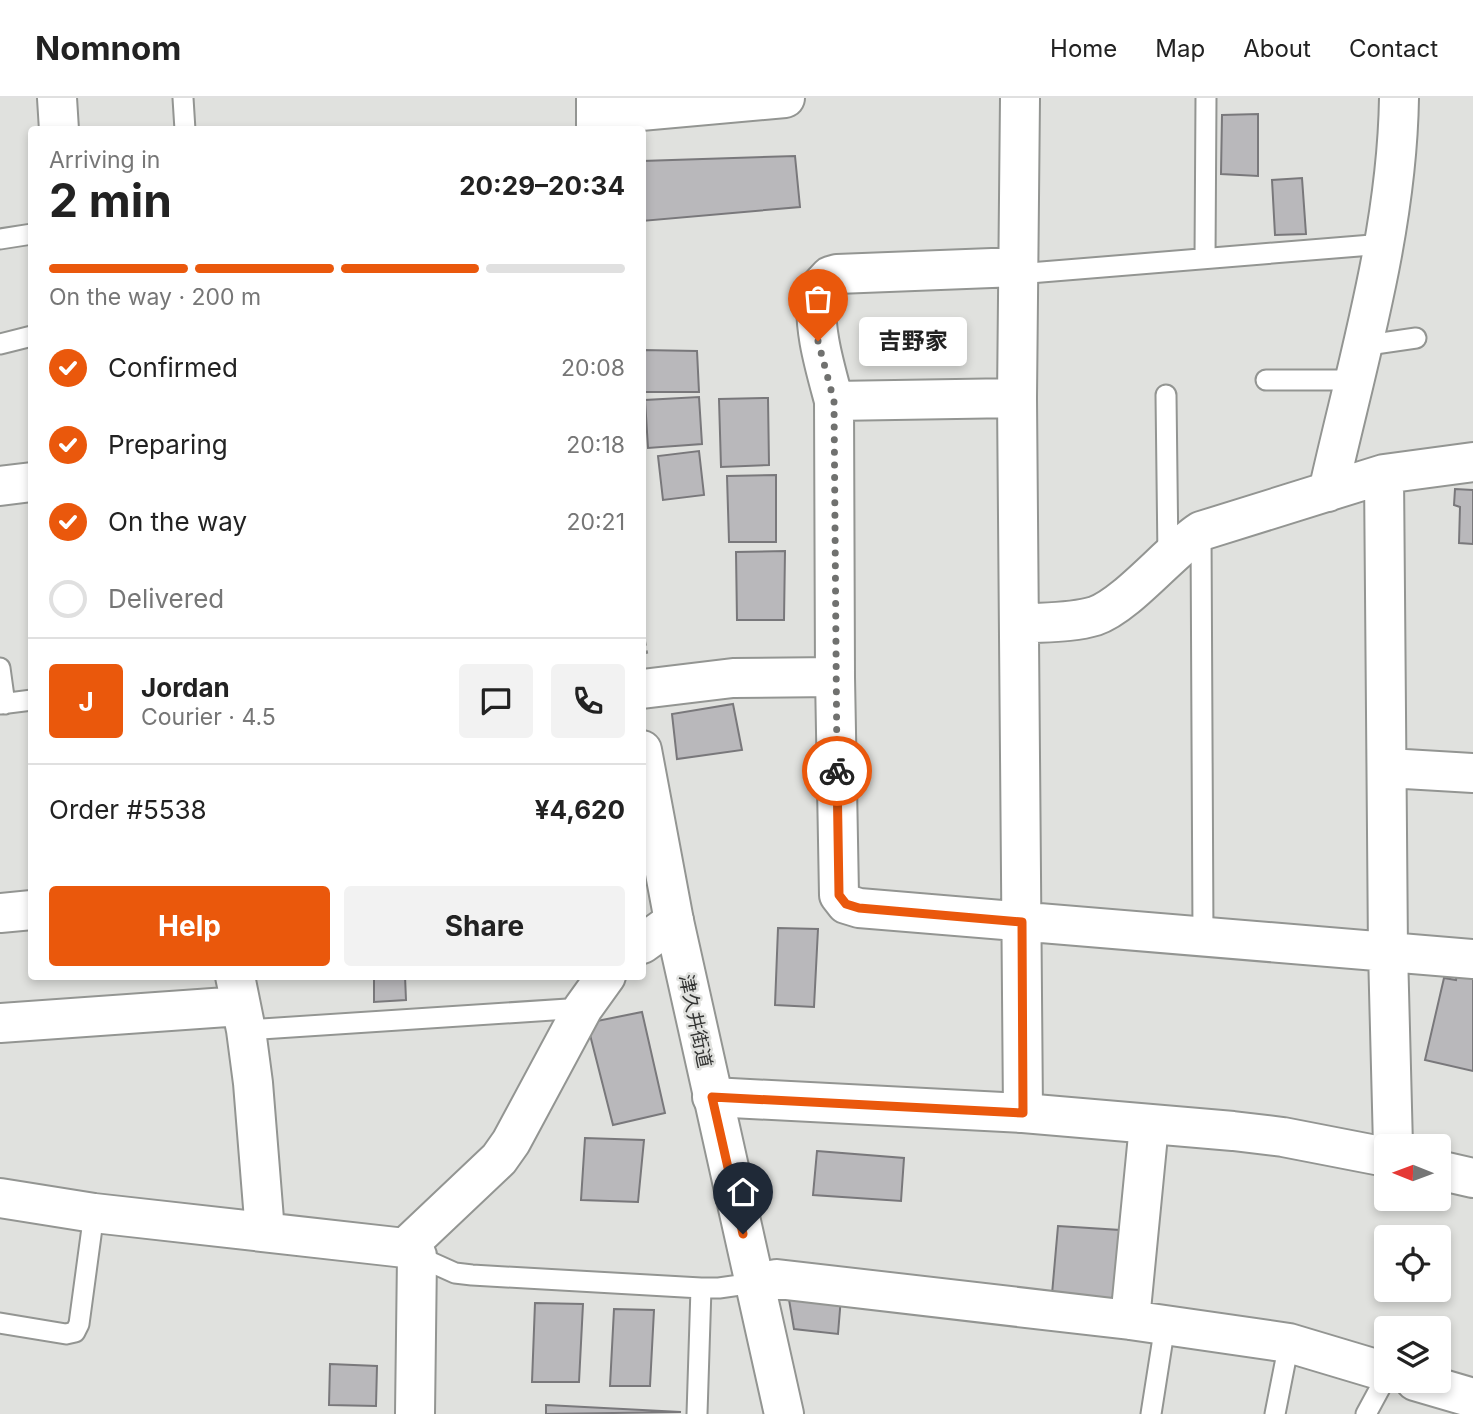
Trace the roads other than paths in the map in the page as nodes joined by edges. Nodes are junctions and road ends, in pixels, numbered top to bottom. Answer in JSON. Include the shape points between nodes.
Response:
{"nodes":[{"id":1,"x":57,"y":98,"type":"edge"},
{"id":2,"x":183,"y":98,"type":"edge"},
{"id":3,"x":785,"y":98,"type":"edge"},
{"id":4,"x":1020,"y":98,"type":"edge"},
{"id":5,"x":1206,"y":98,"type":"edge"},
{"id":6,"x":1399,"y":98,"type":"edge"},
{"id":7,"x":596,"y":114,"type":"edge"},
{"id":8,"x":60,"y":126,"type":"edge"},
{"id":9,"x":186,"y":126,"type":"edge"},
{"id":10,"x":28,"y":235,"type":"edge"},
{"id":11,"x":0,"y":239,"type":"edge"},
{"id":12,"x":1384,"y":244,"type":"junction"},
{"id":13,"x":1205,"y":258,"type":"junction"},
{"id":14,"x":1018,"y":270,"type":"junction"},
{"id":15,"x":28,"y":337,"type":"edge"},
{"id":16,"x":1416,"y":338,"type":"dead end"},
{"id":17,"x":0,"y":344,"type":"edge"},
{"id":18,"x":1357,"y":363,"type":"junction"},
{"id":19,"x":1266,"y":380,"type":"dead end"},
{"id":20,"x":1166,"y":396,"type":"dead end"},
{"id":21,"x":1017,"y":398,"type":"junction"},
{"id":22,"x":834,"y":401,"type":"junction"},
{"id":23,"x":1473,"y":462,"type":"edge"},
{"id":24,"x":1384,"y":474,"type":"junction"},
{"id":25,"x":28,"y":482,"type":"edge"},
{"id":26,"x":0,"y":486,"type":"edge"},
{"id":27,"x":1328,"y":492,"type":"junction"},
{"id":28,"x":1201,"y":531,"type":"junction"},
{"id":29,"x":1168,"y":559,"type":"junction"},
{"id":30,"x":1019,"y":624,"type":"junction"},
{"id":31,"x":0,"y":668,"type":"edge"},
{"id":32,"x":835,"y":677,"type":"junction"},
{"id":33,"x":646,"y":689,"type":"edge"},
{"id":34,"x":28,"y":701,"type":"edge"},
{"id":35,"x":2,"y":704,"type":"edge"},
{"id":36,"x":1388,"y":768,"type":"junction"},
{"id":37,"x":646,"y":771,"type":"edge"},
{"id":38,"x":1473,"y":773,"type":"edge"},
{"id":39,"x":28,"y":910,"type":"edge"},
{"id":40,"x":0,"y":913,"type":"edge"},
{"id":41,"x":674,"y":921,"type":"junction"},
{"id":42,"x":1022,"y":922,"type":"junction"},
{"id":43,"x":1203,"y":936,"type":"junction"},
{"id":44,"x":646,"y":941,"type":"edge"},
{"id":45,"x":1388,"y":951,"type":"junction"},
{"id":46,"x":1473,"y":959,"type":"edge"},
{"id":47,"x":603,"y":980,"type":"edge"},
{"id":48,"x":241,"y":1004,"type":"edge"},
{"id":49,"x":583,"y":1008,"type":"junction"},
{"id":50,"x":0,"y":1023,"type":"edge"},
{"id":51,"x":712,"y":1097,"type":"junction"},
{"id":52,"x":1023,"y":1113,"type":"junction"},
{"id":53,"x":1149,"y":1125,"type":"junction"},
{"id":54,"x":1393,"y":1134,"type":"edge"},
{"id":55,"x":1374,"y":1155,"type":"edge"},
{"id":56,"x":1451,"y":1173,"type":"edge"},
{"id":57,"x":1473,"y":1178,"type":"edge"},
{"id":58,"x":0,"y":1198,"type":"edge"},
{"id":59,"x":94,"y":1213,"type":"junction"},
{"id":60,"x":265,"y":1232,"type":"junction"},
{"id":61,"x":411,"y":1252,"type":"junction"},
{"id":62,"x":754,"y":1283,"type":"junction"},
{"id":63,"x":701,"y":1288,"type":"junction"},
{"id":64,"x":1148,"y":1322,"type":"junction"},
{"id":65,"x":0,"y":1323,"type":"edge"},
{"id":66,"x":1289,"y":1343,"type":"junction"},
{"id":67,"x":1374,"y":1370,"type":"edge"},
{"id":68,"x":1376,"y":1393,"type":"edge"},
{"id":69,"x":1420,"y":1393,"type":"edge"},
{"id":70,"x":1473,"y":1398,"type":"edge"},
{"id":71,"x":415,"y":1414,"type":"edge"},
{"id":72,"x":697,"y":1414,"type":"edge"},
{"id":73,"x":783,"y":1414,"type":"edge"},
{"id":74,"x":1151,"y":1414,"type":"edge"},
{"id":75,"x":1275,"y":1414,"type":"edge"},
{"id":76,"x":1366,"y":1414,"type":"edge"}],
"edges":[{"from":1,"to":8,"type":"main road"},
{"from":2,"to":9,"type":"lane"},
{"from":3,"to":7,"type":"main road"},
{"from":4,"to":14,"type":"main road"},
{"from":5,"to":13,"type":"lane"},
{"from":6,"to":12,"type":"main road"},
{"from":10,"to":11,"type":"lane"},
{"from":12,"to":13,"type":"lane"},
{"from":12,"to":18,"type":"main road"},
{"from":13,"to":14,"type":"lane"},
{"from":14,"to":21,"type":"main road"},
{"from":14,"to":22,"type":"main road","via":[[830,276],[817,289],[816,312],[818,341]]},
{"from":15,"to":17,"type":"lane"},
{"from":16,"to":18,"type":"lane"},
{"from":18,"to":19,"type":"lane"},
{"from":18,"to":27,"type":"main road"},
{"from":20,"to":29,"type":"lane"},
{"from":21,"to":22,"type":"main road"},
{"from":21,"to":30,"type":"main road"},
{"from":22,"to":32,"type":"main road"},
{"from":23,"to":24,"type":"main road"},
{"from":24,"to":27,"type":"main road"},
{"from":24,"to":36,"type":"main road"},
{"from":25,"to":26,"type":"main road"},
{"from":27,"to":28,"type":"main road"},
{"from":28,"to":29,"type":"main road"},
{"from":28,"to":43,"type":"lane"},
{"from":29,"to":30,"type":"main road","via":[[1097,615]]},
{"from":30,"to":42,"type":"main road"},
{"from":31,"to":35,"type":"lane"},
{"from":32,"to":33,"type":"main road","via":[[733,678]]},
{"from":32,"to":42,"type":"main road","via":[[839,895],[846,904],[859,908]]},
{"from":34,"to":35,"type":"lane"},
{"from":36,"to":38,"type":"main road"},
{"from":36,"to":45,"type":"main road"},
{"from":37,"to":41,"type":"main road","name":"津久井街道"},
{"from":39,"to":40,"type":"main road"},
{"from":41,"to":44,"type":"main road"},
{"from":41,"to":51,"type":"main road","name":"津久井街道"},
{"from":42,"to":43,"type":"main road"},
{"from":42,"to":52,"type":"main road"},
{"from":43,"to":45,"type":"main road"},
{"from":45,"to":46,"type":"main road"},
{"from":45,"to":54,"type":"main road"},
{"from":47,"to":49,"type":"main road"},
{"from":48,"to":49,"type":"lane"},
{"from":48,"to":50,"type":"main road"},
{"from":48,"to":60,"type":"main road"},
{"from":49,"to":61,"type":"main road","via":[[511,1142]]},
{"from":51,"to":52,"type":"main road"},
{"from":51,"to":62,"type":"main road","name":"津久井街道"},
{"from":52,"to":53,"type":"main road"},
{"from":53,"to":55,"type":"main road","via":[[1283,1137]]},
{"from":53,"to":64,"type":"main road"},
{"from":56,"to":57,"type":"main road"},
{"from":58,"to":59,"type":"main road"},
{"from":59,"to":60,"type":"main road"},
{"from":59,"to":65,"type":"lane","via":[[75,1332]]},
{"from":60,"to":61,"type":"main road"},
{"from":61,"to":63,"type":"lane","via":[[455,1273]]},
{"from":61,"to":71,"type":"main road"},
{"from":62,"to":63,"type":"lane"},
{"from":62,"to":64,"type":"main road","via":[[777,1279]]},
{"from":62,"to":73,"type":"main road","name":"津久井街道"},
{"from":63,"to":72,"type":"lane"},
{"from":64,"to":66,"type":"main road"},
{"from":64,"to":74,"type":"lane"},
{"from":66,"to":67,"type":"main road"},
{"from":66,"to":75,"type":"lane"},
{"from":68,"to":76,"type":"lane"},
{"from":69,"to":70,"type":"main road"}]}
